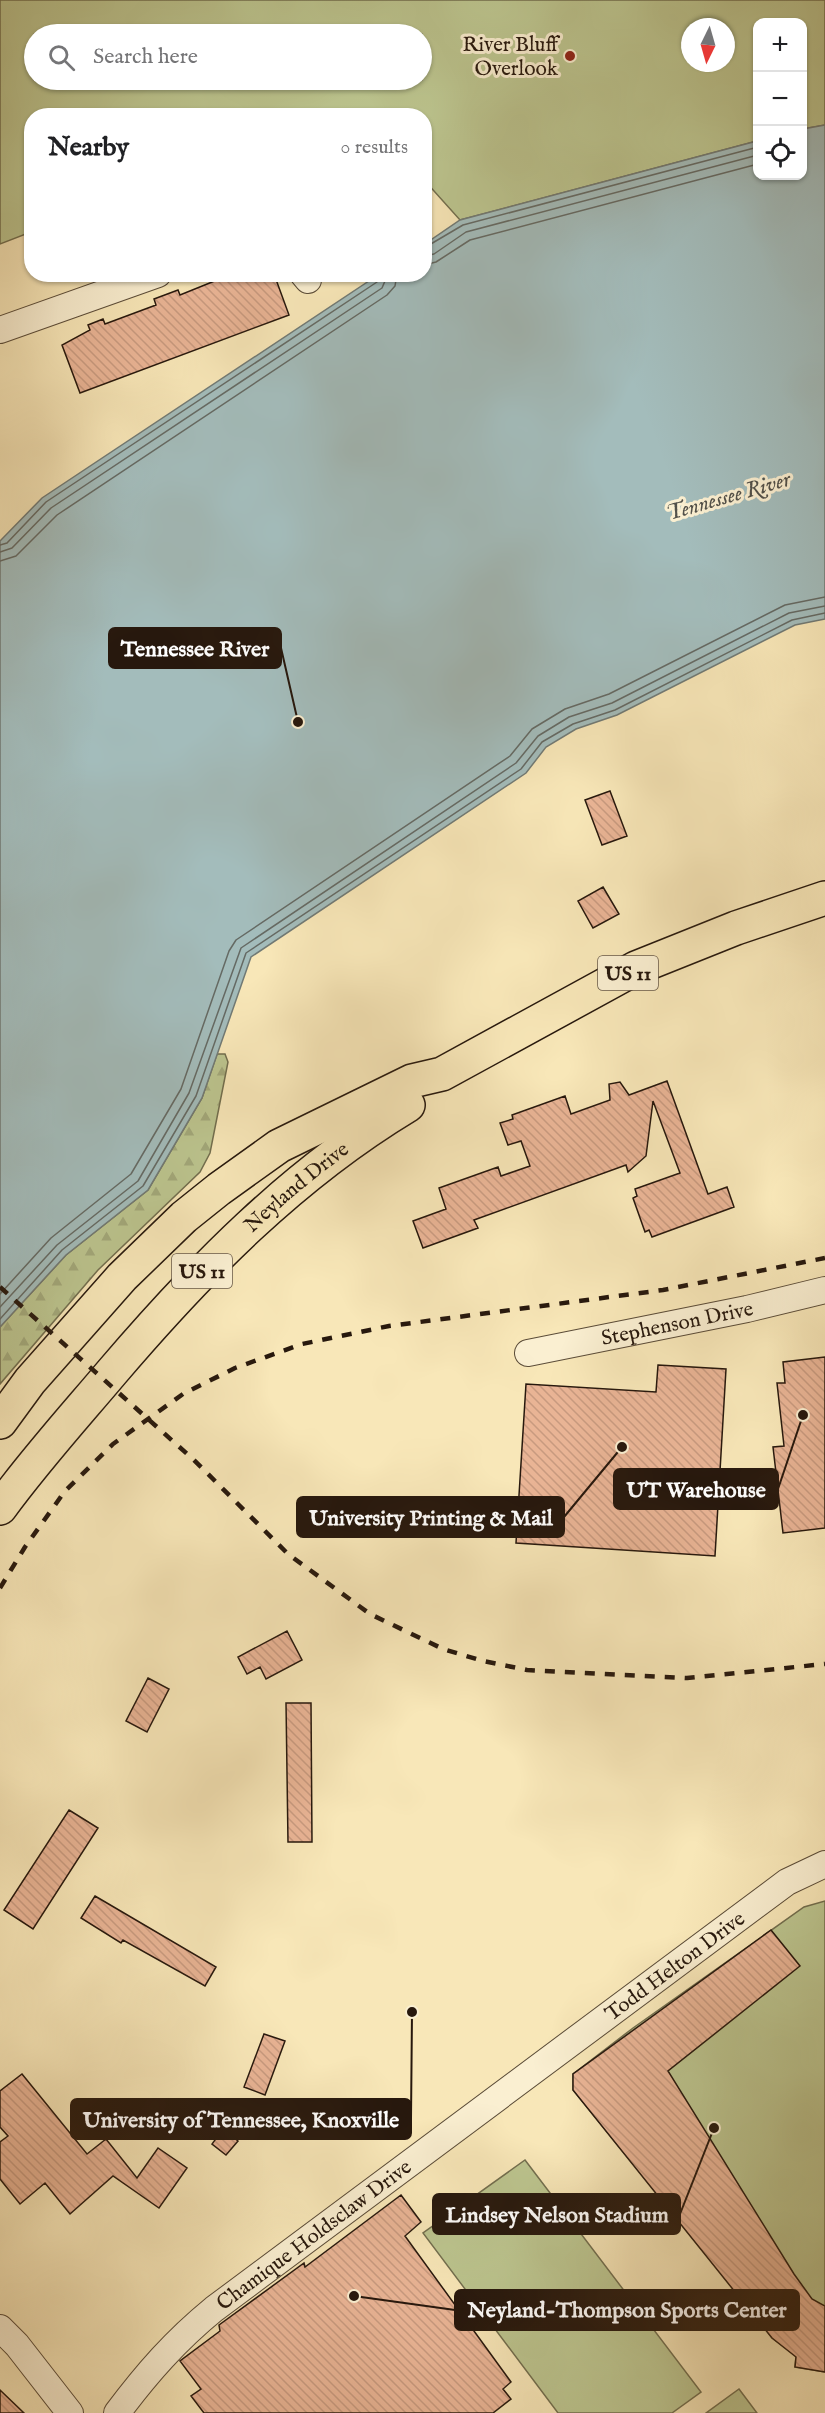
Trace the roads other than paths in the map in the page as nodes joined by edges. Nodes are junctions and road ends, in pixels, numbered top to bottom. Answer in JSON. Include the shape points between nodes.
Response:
{"nodes":[{"id":1,"x":135,"y":282,"type":"edge"},
{"id":2,"x":0,"y":330,"type":"edge"},
{"id":3,"x":825,"y":898,"type":"edge"},
{"id":4,"x":442,"y":1074,"type":"junction"},
{"id":5,"x":825,"y":1290,"type":"edge"},
{"id":6,"x":528,"y":1353,"type":"dead end"},
{"id":7,"x":0,"y":1422,"type":"edge"},
{"id":8,"x":0,"y":1508,"type":"edge"},
{"id":9,"x":825,"y":1864,"type":"edge"},
{"id":10,"x":530,"y":2075,"type":"joint"},
{"id":11,"x":0,"y":2328,"type":"edge"},
{"id":12,"x":70,"y":2413,"type":"edge"},
{"id":13,"x":117,"y":2413,"type":"edge"}],
"edges":[{"from":1,"to":2,"type":"street"},
{"from":3,"to":4,"type":"main road","name":"Neyland Drive","number":"US 11","via":[[636,968]]},
{"from":4,"to":7,"type":"main road","name":"Neyland Drive","number":"US 11","via":[[411,1081],[279,1146],[219,1189],[122,1277],[30,1381]]},
{"from":4,"to":8,"type":"main road","name":"Neyland Drive","number":"US 11","via":[[420,1098],[368,1129],[287,1190],[197,1276],[47,1448]]},
{"from":5,"to":6,"type":"street","name":"Stephenson Drive"},
{"from":9,"to":10,"type":"street","name":"Todd Helton Drive","via":[[787,1882]]},
{"from":10,"to":13,"type":"street","name":"Chamique Holdsclaw Drive","via":[[214,2309],[178,2339]]},
{"from":11,"to":12,"type":"street"}]}
